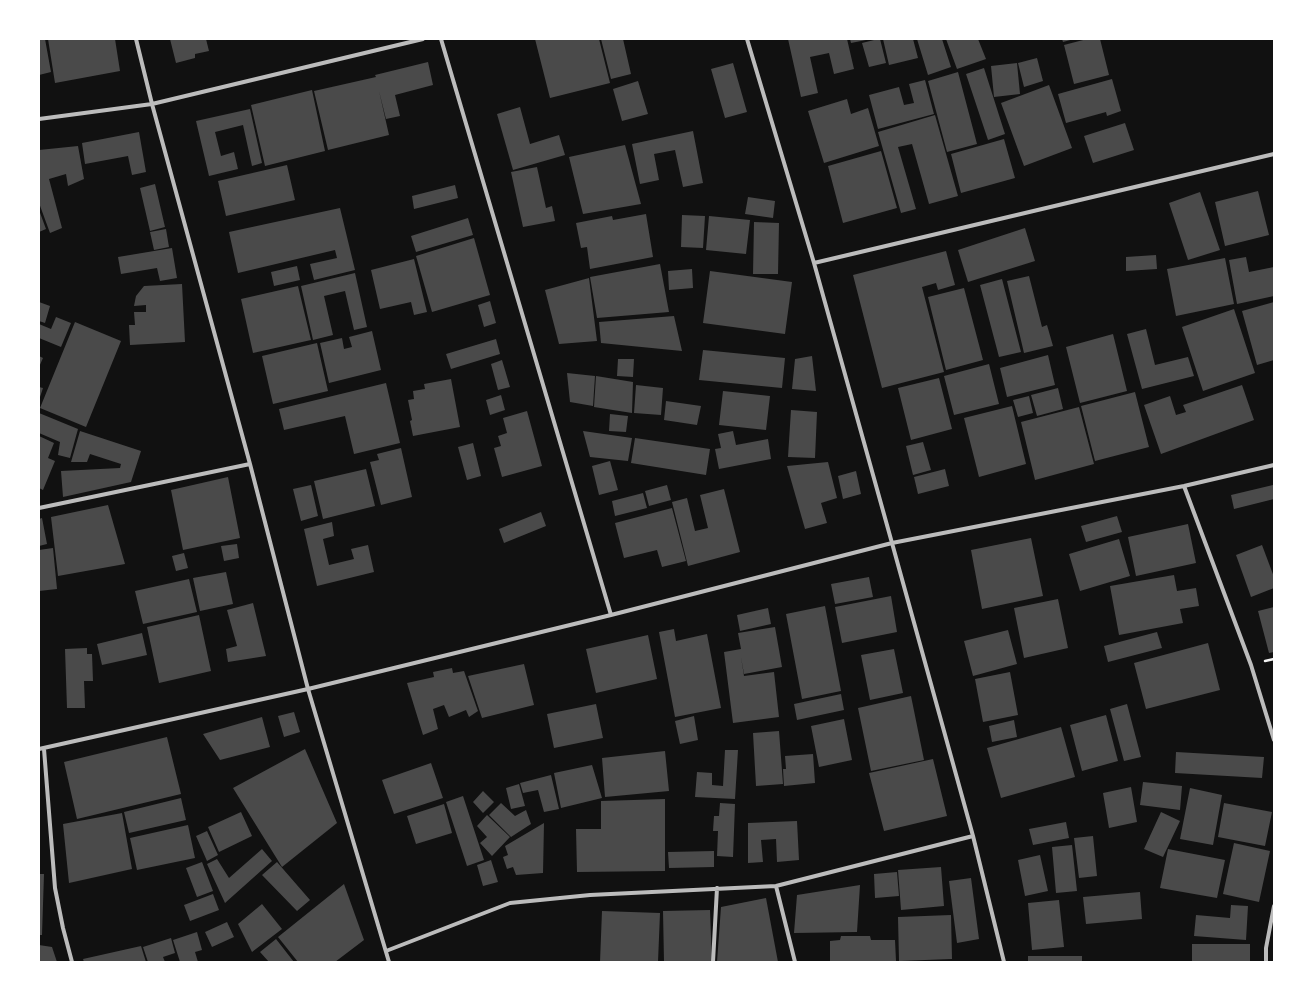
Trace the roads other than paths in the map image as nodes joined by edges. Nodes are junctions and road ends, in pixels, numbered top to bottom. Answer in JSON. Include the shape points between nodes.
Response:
{"nodes":[{"id":1,"x":136,"y":39,"type":"edge"},
{"id":2,"x":423,"y":39,"type":"edge"},
{"id":3,"x":441,"y":39,"type":"edge"},
{"id":4,"x":747,"y":39,"type":"edge"},
{"id":5,"x":152,"y":104,"type":"junction"},
{"id":6,"x":39,"y":119,"type":"edge"},
{"id":7,"x":1274,"y":154,"type":"edge"},
{"id":8,"x":814,"y":263,"type":"junction"},
{"id":9,"x":250,"y":464,"type":"junction"},
{"id":10,"x":1274,"y":465,"type":"edge"},
{"id":11,"x":1184,"y":486,"type":"junction"},
{"id":12,"x":39,"y":508,"type":"edge"},
{"id":13,"x":892,"y":543,"type":"junction"},
{"id":14,"x":611,"y":615,"type":"junction"},
{"id":15,"x":308,"y":689,"type":"junction"},
{"id":16,"x":1274,"y":740,"type":"edge"},
{"id":17,"x":41,"y":749,"type":"edge"},
{"id":18,"x":973,"y":836,"type":"junction"},
{"id":19,"x":776,"y":886,"type":"junction"},
{"id":20,"x":717,"y":888,"type":"junction"},
{"id":21,"x":1274,"y":906,"type":"edge"},
{"id":22,"x":386,"y":951,"type":"junction"},
{"id":23,"x":72,"y":962,"type":"edge"},
{"id":24,"x":389,"y":962,"type":"edge"},
{"id":25,"x":713,"y":962,"type":"edge"},
{"id":26,"x":795,"y":962,"type":"edge"},
{"id":27,"x":1004,"y":962,"type":"edge"},
{"id":28,"x":1266,"y":962,"type":"edge"}],
"edges":[{"from":1,"to":5,"type":"street"},
{"from":2,"to":5,"type":"street"},
{"from":3,"to":14,"type":"street"},
{"from":4,"to":8,"type":"street"},
{"from":5,"to":6,"type":"street"},
{"from":5,"to":9,"type":"street"},
{"from":7,"to":8,"type":"street"},
{"from":8,"to":13,"type":"street"},
{"from":9,"to":12,"type":"street"},
{"from":9,"to":15,"type":"street"},
{"from":10,"to":11,"type":"street"},
{"from":11,"to":13,"type":"street"},
{"from":11,"to":16,"type":"street","via":[[1251,665]]},
{"from":13,"to":14,"type":"street"},
{"from":13,"to":18,"type":"street"},
{"from":14,"to":15,"type":"street"},
{"from":15,"to":17,"type":"street"},
{"from":15,"to":22,"type":"street"},
{"from":17,"to":23,"type":"street","via":[[55,888]]},
{"from":18,"to":19,"type":"street"},
{"from":18,"to":27,"type":"street"},
{"from":19,"to":20,"type":"street"},
{"from":19,"to":26,"type":"street"},
{"from":20,"to":22,"type":"street","via":[[590,894],[510,903]]},
{"from":20,"to":25,"type":"street"},
{"from":21,"to":28,"type":"street"},
{"from":22,"to":24,"type":"street"}]}
